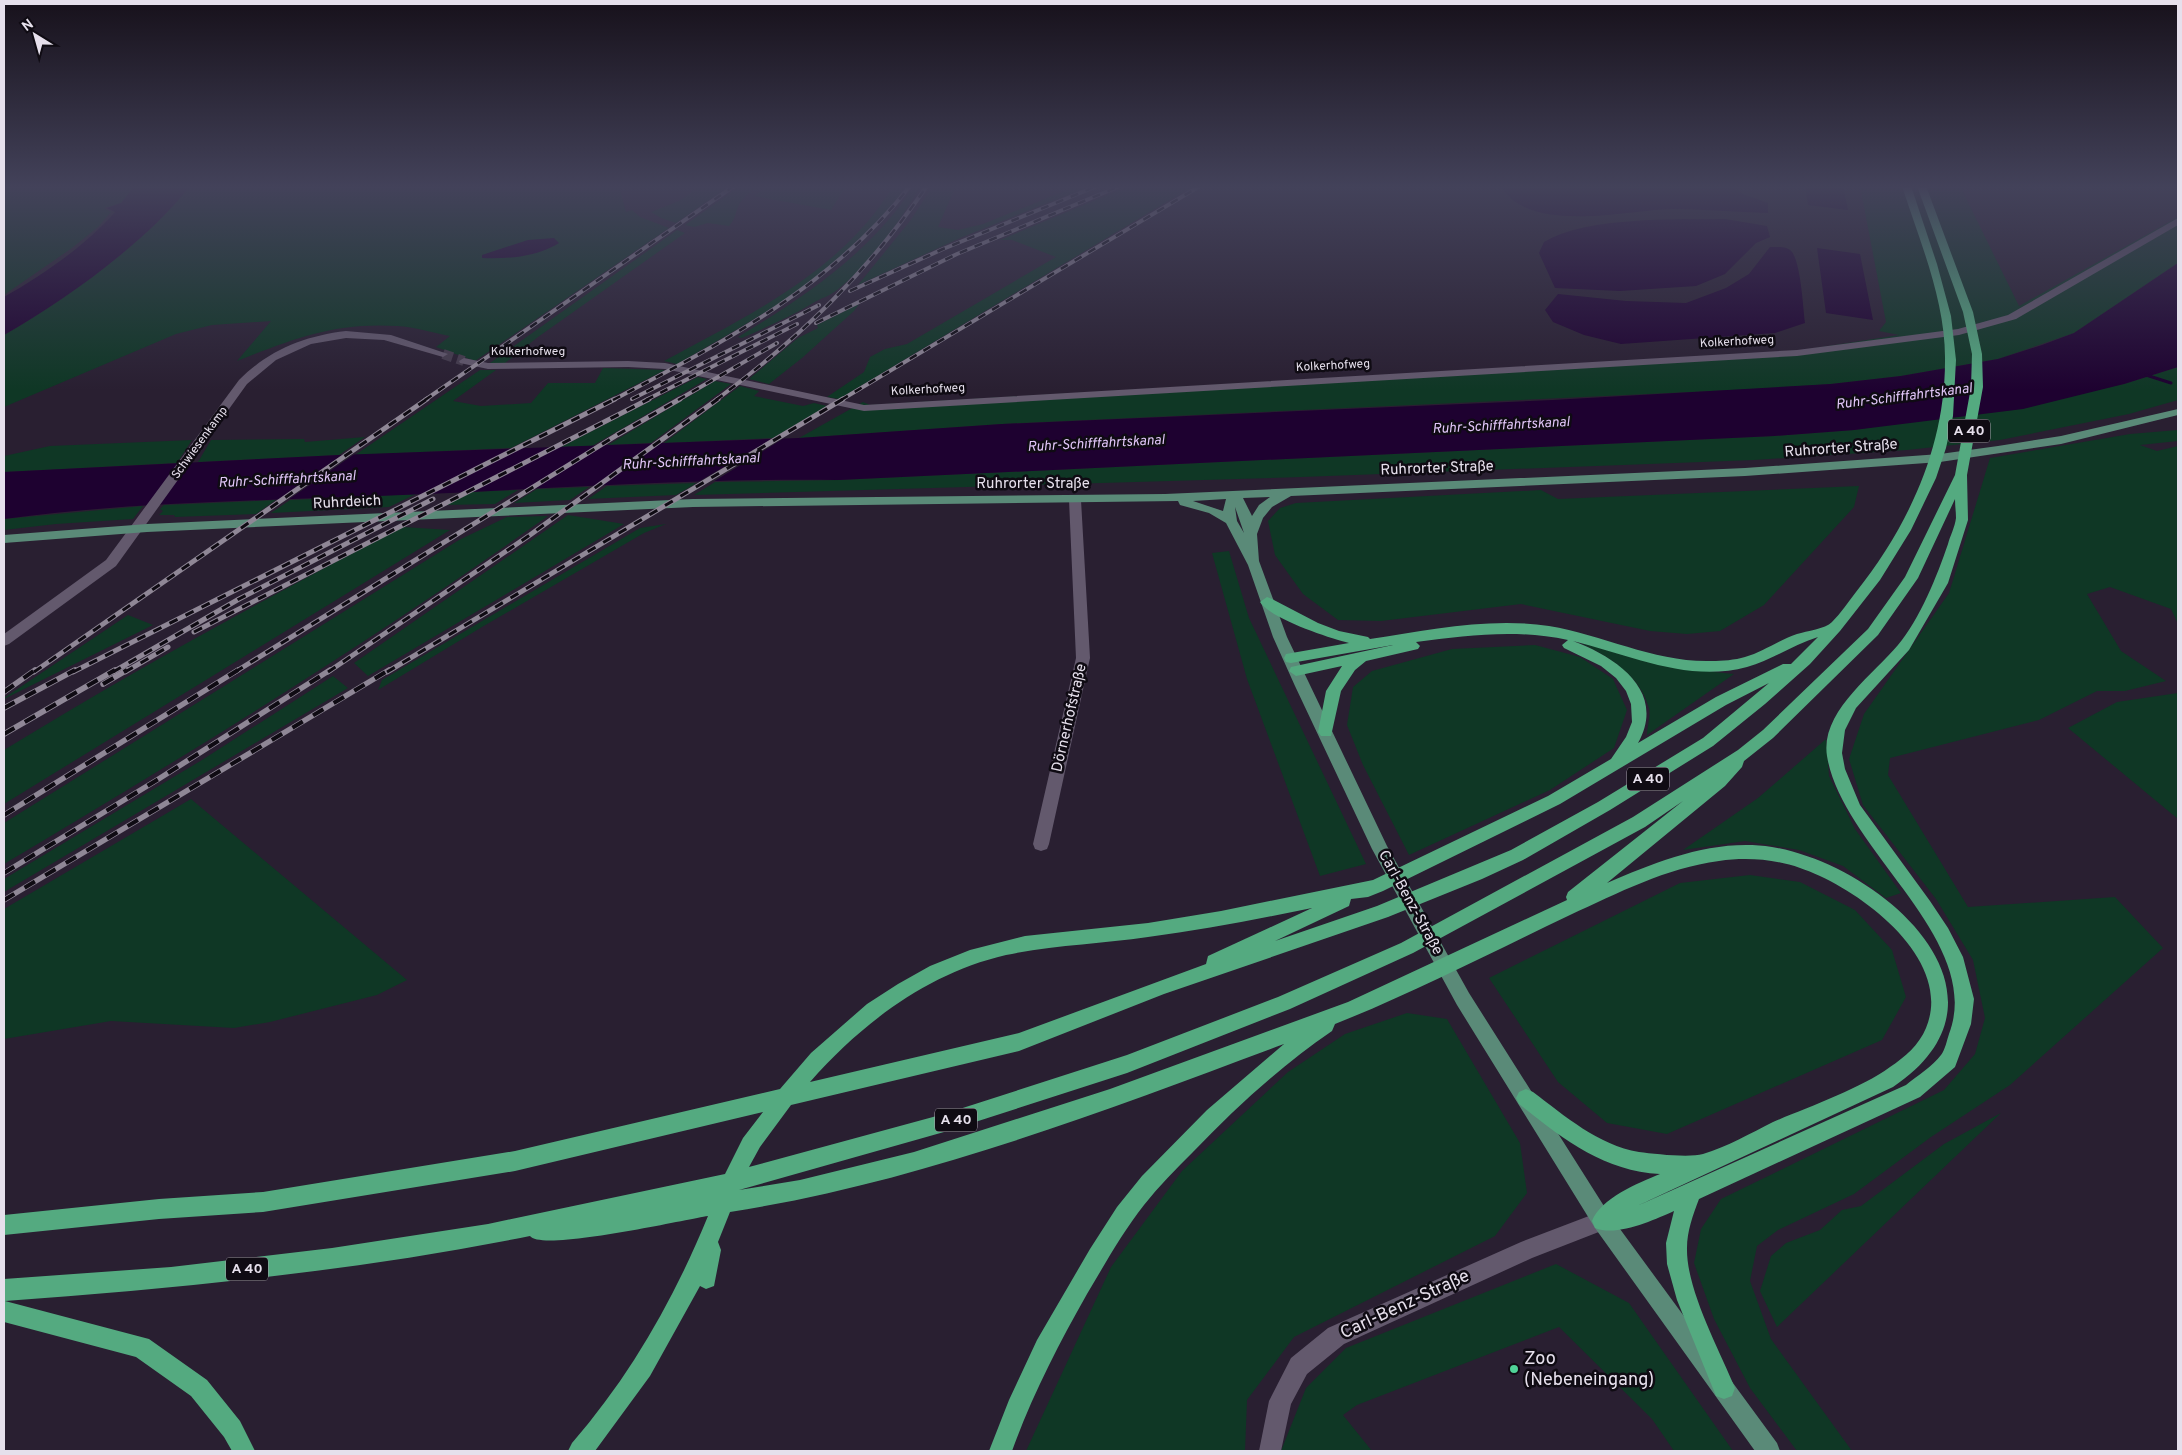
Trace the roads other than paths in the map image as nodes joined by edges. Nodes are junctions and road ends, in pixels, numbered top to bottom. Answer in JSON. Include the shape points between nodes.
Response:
{"nodes":[{"id":1,"x":1929,"y":254,"type":"edge"},
{"id":2,"x":1946,"y":254,"type":"edge"},
{"id":3,"x":2121,"y":254,"type":"edge"},
{"id":4,"x":439,"y":353,"type":"tunnel mouth"},
{"id":5,"x":464,"y":361,"type":"tunnel mouth"},
{"id":6,"x":2178,"y":412,"type":"edge"},
{"id":7,"x":1961,"y":475,"type":"junction"},
{"id":8,"x":1291,"y":492,"type":"junction"},
{"id":9,"x":1234,"y":494,"type":"junction"},
{"id":10,"x":1165,"y":498,"type":"junction"},
{"id":11,"x":1075,"y":500,"type":"junction"},
{"id":12,"x":693,"y":504,"type":"joint"},
{"id":13,"x":1231,"y":521,"type":"junction"},
{"id":14,"x":1252,"y":534,"type":"junction"},
{"id":15,"x":4,"y":539,"type":"edge"},
{"id":16,"x":1254,"y":565,"type":"junction"},
{"id":17,"x":1267,"y":602,"type":"junction"},
{"id":18,"x":1835,"y":628,"type":"junction"},
{"id":19,"x":4,"y":641,"type":"edge"},
{"id":20,"x":1384,"y":641,"type":"junction"},
{"id":21,"x":1366,"y":656,"type":"junction"},
{"id":22,"x":1805,"y":660,"type":"junction"},
{"id":23,"x":1293,"y":664,"type":"junction"},
{"id":24,"x":1326,"y":732,"type":"junction"},
{"id":25,"x":1743,"y":754,"type":"junction"},
{"id":26,"x":1605,"y":772,"type":"junction"},
{"id":27,"x":1042,"y":844,"type":"dead end"},
{"id":28,"x":1377,"y":886,"type":"junction"},
{"id":29,"x":1535,"y":923,"type":"junction"},
{"id":30,"x":1161,"y":987,"type":"junction"},
{"id":31,"x":1353,"y":1008,"type":"junction"},
{"id":32,"x":1526,"y":1098,"type":"junction"},
{"id":33,"x":1701,"y":1164,"type":"junction"},
{"id":34,"x":1690,"y":1195,"type":"junction"},
{"id":35,"x":1602,"y":1221,"type":"junction"},
{"id":36,"x":4,"y":1225,"type":"edge"},
{"id":37,"x":488,"y":1234,"type":"junction"},
{"id":38,"x":4,"y":1290,"type":"edge"},
{"id":39,"x":4,"y":1311,"type":"edge"},
{"id":40,"x":1724,"y":1388,"type":"junction"},
{"id":41,"x":244,"y":1451,"type":"edge"},
{"id":42,"x":580,"y":1451,"type":"edge"},
{"id":43,"x":1001,"y":1451,"type":"edge"},
{"id":44,"x":1270,"y":1451,"type":"edge"},
{"id":45,"x":1769,"y":1451,"type":"edge"}],
"edges":[{"from":1,"to":18,"type":"highway","number":"A 40","via":[[1946,316],[1951,360],[1945,424],[1930,478],[1896,546]]},
{"from":2,"to":7,"type":"highway","number":"A 40","via":[[1968,312],[1977,354],[1977,387]]},
{"from":3,"to":5,"type":"street","name":"Kolkerhofweg","via":[[2012,317],[1959,332],[1797,353],[864,408],[665,366],[488,366]]},
{"from":4,"to":19,"type":"street","name":"Schwiesenkamp","via":[[384,337],[330,337],[288,349],[254,369],[111,563]]},
{"from":6,"to":8,"type":"main road","name":"Ruhrorter Straße","via":[[2061,440],[1930,459],[1745,472]]},
{"from":7,"to":25,"type":"highway","number":"A 40","via":[[1911,578],[1873,632],[1768,734]]},
{"from":7,"to":34,"type":"highway","via":[[1962,520],[1940,584],[1904,647],[1850,705],[1837,730],[1834,753],[1836,769],[1853,808],[1924,906],[1957,962],[1965,999],[1962,1024],[1948,1061],[1913,1091]]},
{"from":8,"to":9,"type":"main road","name":"Ruhrorter Straße"},
{"from":8,"to":14,"type":"main road","via":[[1261,509]]},
{"from":9,"to":10,"type":"main road","name":"Ruhrorter Straße"},
{"from":9,"to":13,"type":"main road","via":[[1229,508]]},
{"from":9,"to":14,"type":"main road","name":"Carl-Benz-Straße","via":[[1245,510]]},
{"from":10,"to":11,"type":"main road","name":"Ruhrorter Straße"},
{"from":10,"to":13,"type":"main road","via":[[1213,510]]},
{"from":11,"to":12,"type":"main road","name":"Ruhrorter Straße"},
{"from":11,"to":27,"type":"street","name":"Dörnerhofstraße","via":[[1084,658]]},
{"from":12,"to":15,"type":"main road","name":"Ruhrdeich","via":[[147,528]]},
{"from":13,"to":16,"type":"main road","name":"Carl-Benz-Straße"},
{"from":14,"to":16,"type":"main road","name":"Carl-Benz-Straße"},
{"from":16,"to":17,"type":"main road","name":"Carl-Benz-Straße"},
{"from":17,"to":20,"type":"highway","via":[[1328,634]]},
{"from":17,"to":23,"type":"main road","name":"Carl-Benz-Straße"},
{"from":18,"to":20,"type":"highway","via":[[1796,639],[1765,656],[1737,664],[1705,666],[1672,662],[1548,631],[1522,628],[1469,630]]},
{"from":18,"to":22,"type":"highway","number":"A 40"},
{"from":20,"to":23,"type":"highway"},
{"from":21,"to":23,"type":"highway"},
{"from":21,"to":24,"type":"highway","via":[[1337,680]]},
{"from":21,"to":26,"type":"highway","via":[[1438,641],[1515,637],[1557,641],[1592,654],[1627,682],[1640,707],[1638,733]]},
{"from":22,"to":26,"type":"highway","via":[[1721,701]]},
{"from":22,"to":30,"type":"highway","number":"A 40","via":[[1708,742],[1517,855],[1382,912]]},
{"from":23,"to":24,"type":"main road","name":"Carl-Benz-Straße"},
{"from":24,"to":32,"type":"main road","name":"Carl-Benz-Straße","via":[[1380,848],[1463,999]]},
{"from":25,"to":29,"type":"highway","via":[[1723,781],[1665,823],[1603,878]]},
{"from":25,"to":37,"type":"highway","number":"A 40","via":[[1639,822],[1407,948],[1284,1003],[1127,1064],[944,1124],[703,1190]]},
{"from":26,"to":28,"type":"highway","via":[[1497,830]]},
{"from":28,"to":30,"type":"highway","via":[[1268,934]]},
{"from":28,"to":42,"type":"highway","via":[[1167,928],[1052,939],[1002,948],[954,965],[905,989],[864,1016],[794,1083],[748,1148],[716,1224],[699,1278],[602,1427]]},
{"from":29,"to":31,"type":"highway"},
{"from":29,"to":33,"type":"highway","via":[[1640,875],[1697,857],[1747,851],[1771,853],[1835,873],[1874,898],[1890,912],[1926,956],[1939,993],[1938,1024],[1924,1051],[1910,1066],[1886,1081]]},
{"from":30,"to":36,"type":"highway","number":"A 40","via":[[1019,1042],[515,1161],[263,1202]]},
{"from":31,"to":37,"type":"highway","via":[[966,1147],[813,1188],[580,1229]]},
{"from":31,"to":43,"type":"highway","via":[[1296,1044],[1257,1076],[1208,1122],[1132,1204],[1041,1351]]},
{"from":32,"to":33,"type":"highway","via":[[1579,1138],[1610,1154],[1658,1164]]},
{"from":32,"to":35,"type":"main road","name":"Carl-Benz-Straße"},
{"from":33,"to":35,"type":"highway","via":[[1630,1197]]},
{"from":34,"to":35,"type":"highway","via":[[1642,1215]]},
{"from":34,"to":40,"type":"highway","via":[[1678,1233],[1679,1272]]},
{"from":35,"to":40,"type":"main road","name":"Carl-Benz-Straße"},
{"from":35,"to":44,"type":"street","name":"Carl-Benz-Straße","via":[[1528,1249],[1336,1336],[1300,1366],[1280,1401]]},
{"from":37,"to":38,"type":"highway","number":"A 40","via":[[313,1262],[171,1278]]},
{"from":39,"to":41,"type":"highway","via":[[141,1347],[199,1388],[232,1429]]},
{"from":40,"to":45,"type":"main road","name":"Carl-Benz-Straße"}]}
